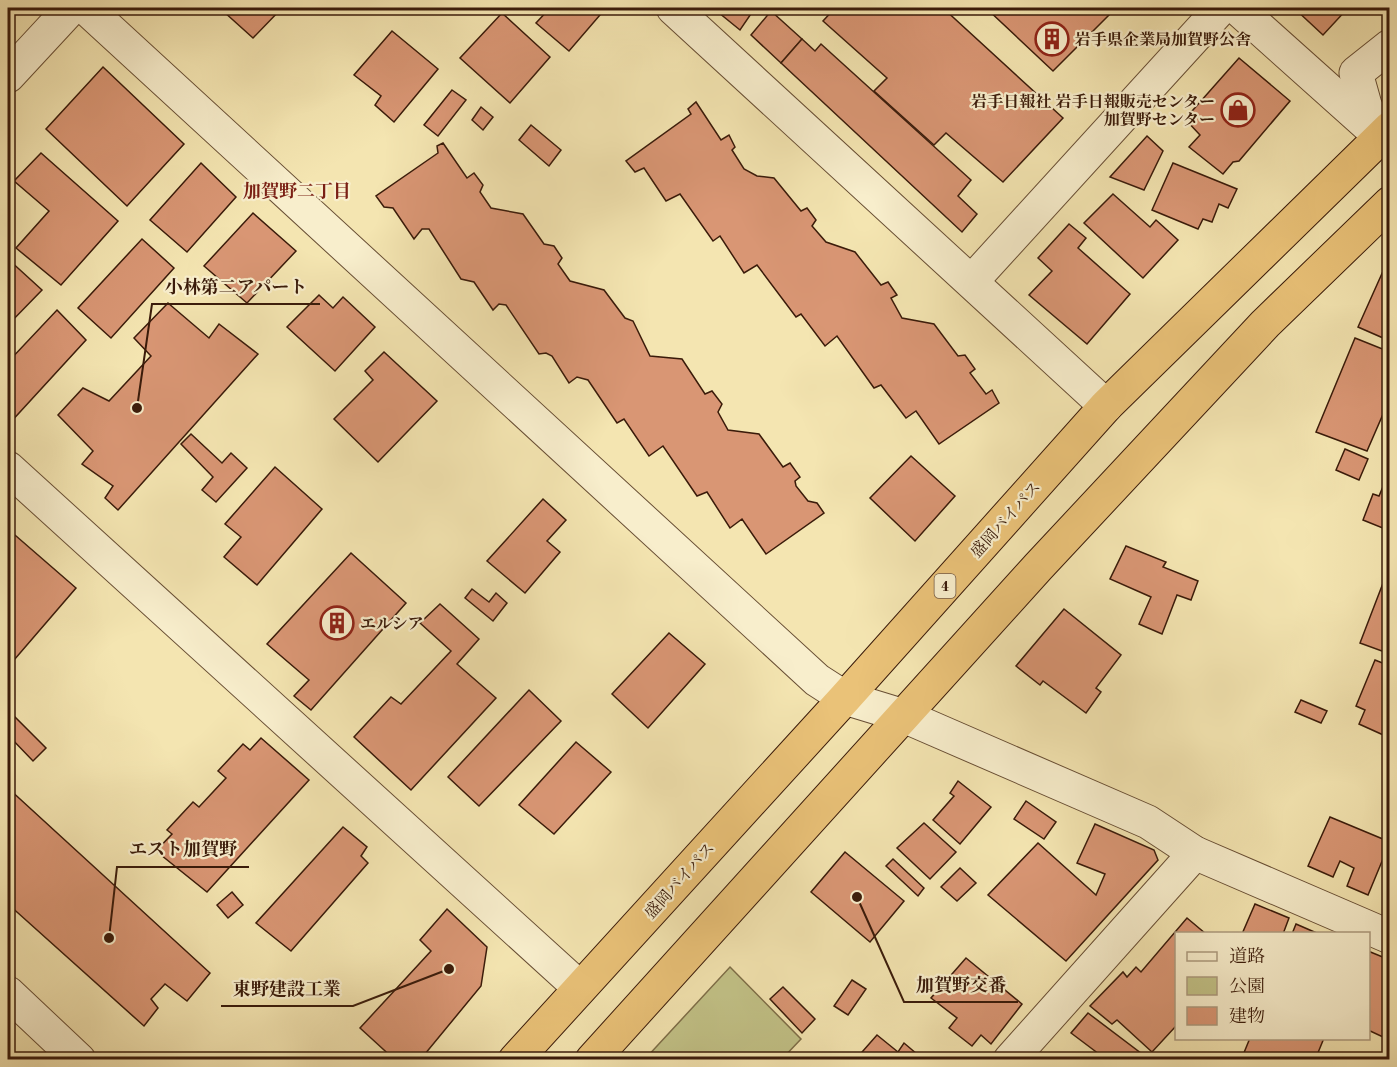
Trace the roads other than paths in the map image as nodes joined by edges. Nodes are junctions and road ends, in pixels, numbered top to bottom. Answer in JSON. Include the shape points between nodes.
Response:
{"nodes":[{"id":1,"x":71,"y":8,"type":"edge"},
{"id":2,"x":86,"y":8,"type":"edge"},
{"id":3,"x":673,"y":8,"type":"edge"},
{"id":4,"x":1221,"y":8,"type":"edge"},
{"id":5,"x":1237,"y":8,"type":"edge"},
{"id":6,"x":1389,"y":46,"type":"edge"},
{"id":7,"x":8,"y":76,"type":"edge"},
{"id":8,"x":1384,"y":132,"type":"edge"},
{"id":9,"x":1389,"y":203,"type":"edge"},
{"id":10,"x":972,"y":281,"type":"junction"},
{"id":11,"x":1106,"y":406,"type":"junction"},
{"id":12,"x":8,"y":468,"type":"edge"},
{"id":13,"x":845,"y":698,"type":"junction"},
{"id":14,"x":904,"y":717,"type":"junction"},
{"id":15,"x":1195,"y":853,"type":"junction"},
{"id":16,"x":1389,"y":937,"type":"edge"},
{"id":17,"x":580,"y":988,"type":"junction"},
{"id":18,"x":8,"y":993,"type":"edge"},
{"id":19,"x":79,"y":1059,"type":"edge"},
{"id":20,"x":515,"y":1059,"type":"edge"},
{"id":21,"x":592,"y":1059,"type":"edge"},
{"id":22,"x":1010,"y":1059,"type":"edge"}],
"edges":[{"from":1,"to":7,"type":"street"},
{"from":2,"to":13,"type":"street","via":[[808,672]]},
{"from":3,"to":10,"type":"street"},
{"from":4,"to":10,"type":"street"},
{"from":5,"to":8,"type":"street"},
{"from":6,"to":8,"type":"street","via":[[1356,73],[1365,105]]},
{"from":8,"to":11,"type":"highway","name":"盛岡バイパス","number":"4"},
{"from":9,"to":14,"type":"highway","via":[[1264,324]]},
{"from":10,"to":11,"type":"street"},
{"from":11,"to":13,"type":"highway","name":"盛岡バイパス","number":"4"},
{"from":12,"to":17,"type":"street"},
{"from":13,"to":14,"type":"street"},
{"from":13,"to":17,"type":"highway","name":"盛岡バイパス","number":"4"},
{"from":14,"to":15,"type":"street","via":[[1148,822]]},
{"from":14,"to":21,"type":"highway"},
{"from":15,"to":16,"type":"street"},
{"from":15,"to":22,"type":"street"},
{"from":17,"to":20,"type":"highway","name":"盛岡バイパス","number":"4"},
{"from":18,"to":19,"type":"street"}]}
